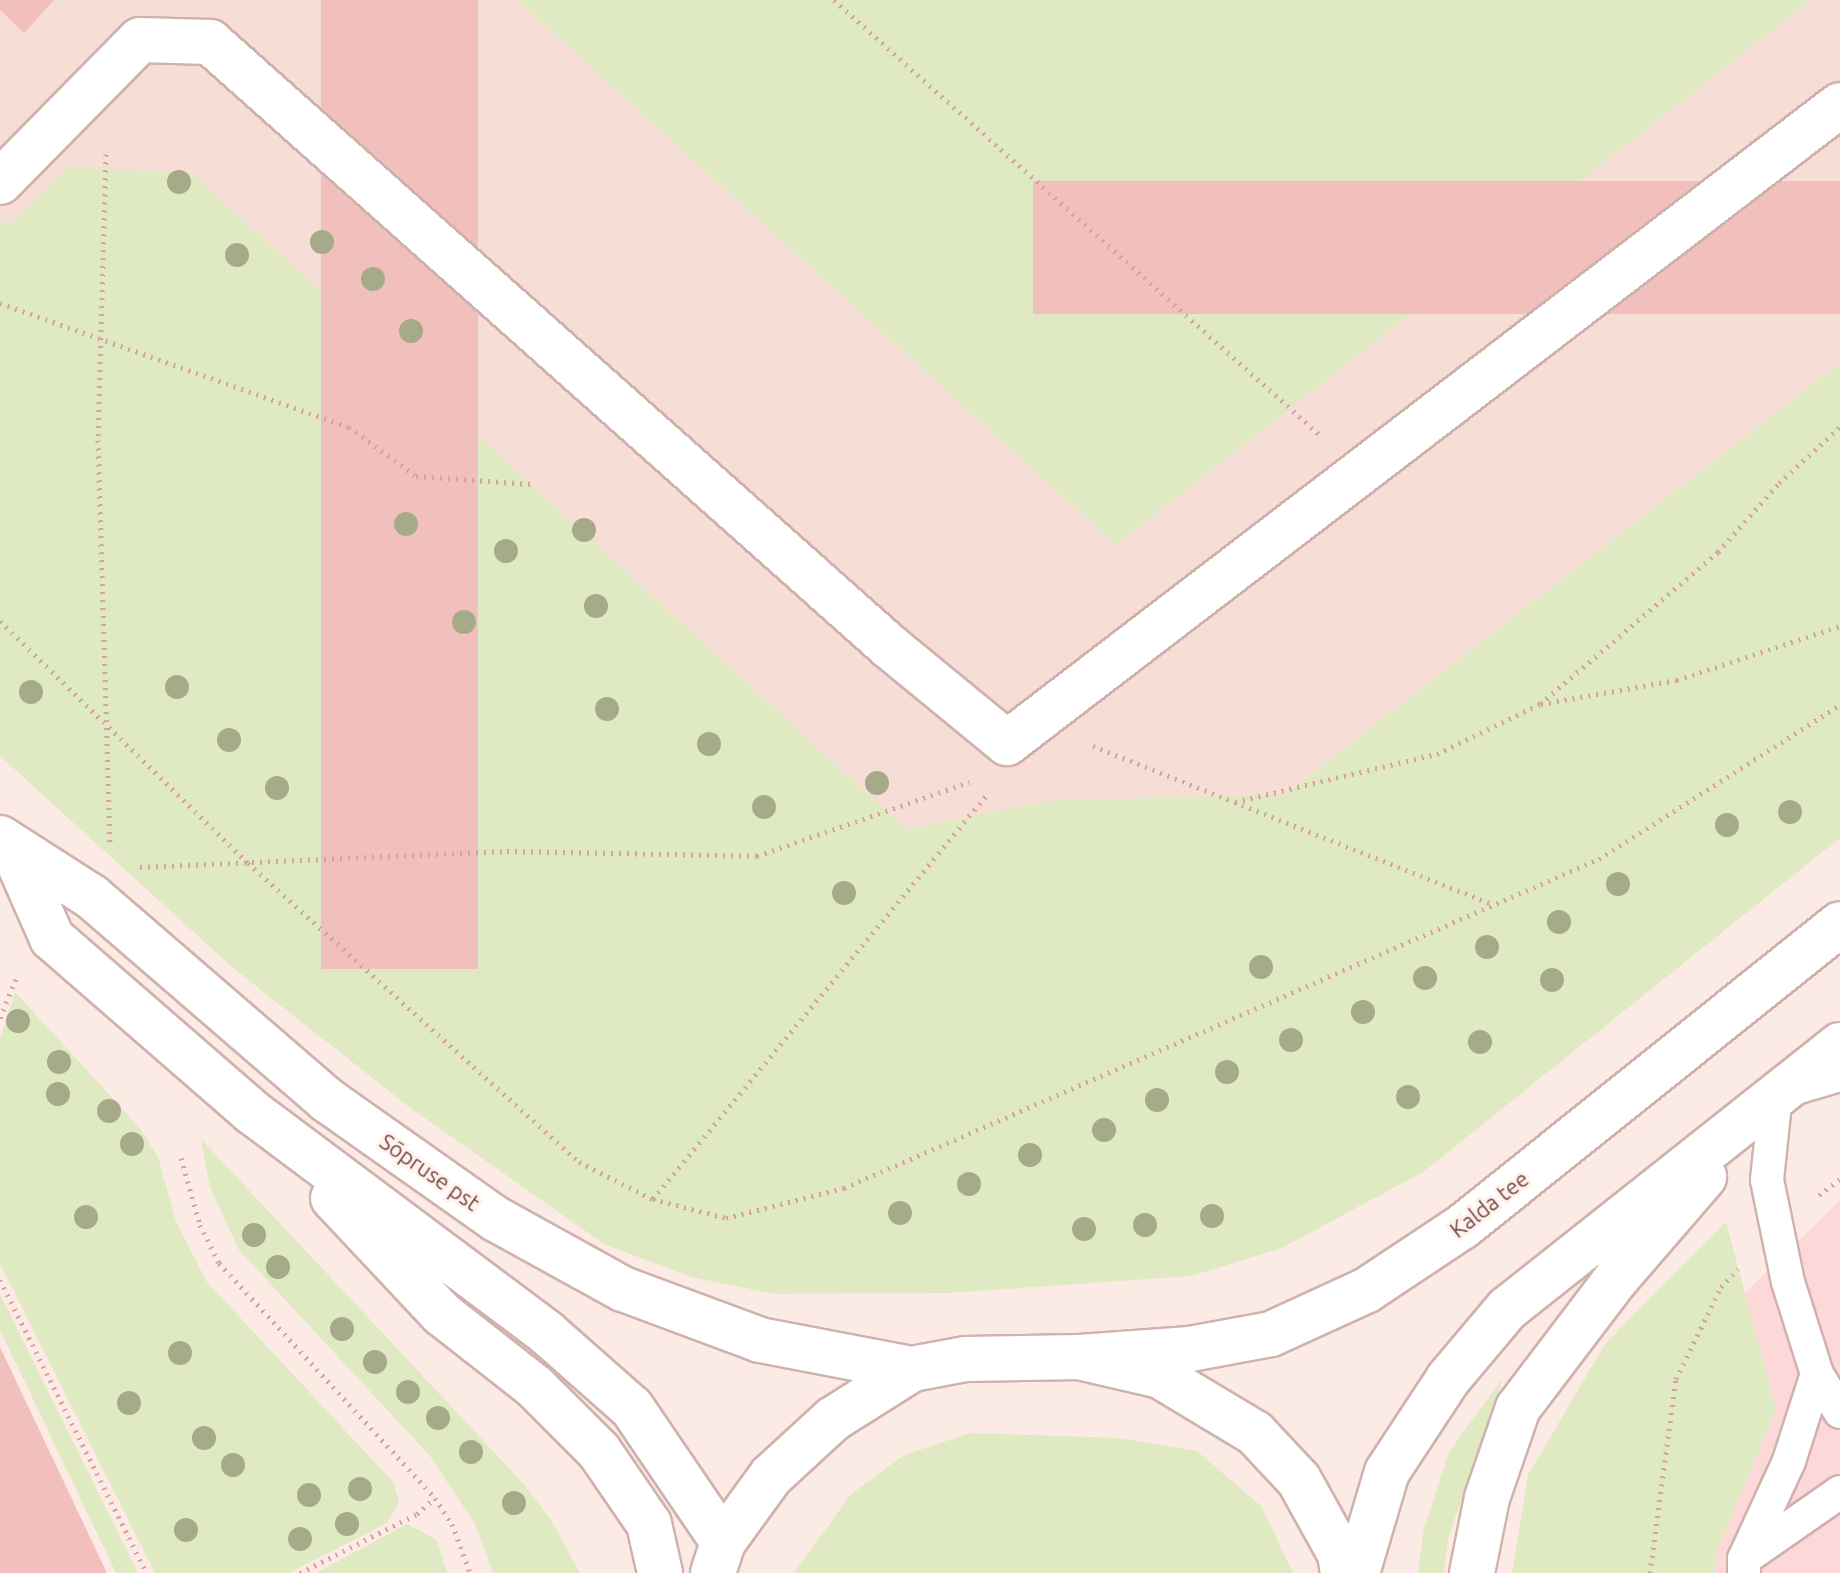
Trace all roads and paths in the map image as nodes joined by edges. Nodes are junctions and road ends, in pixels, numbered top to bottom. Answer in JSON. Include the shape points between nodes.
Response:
{"nodes":[{"id":1,"x":834,"y":0,"type":"edge"},
{"id":2,"x":1840,"y":105,"type":"edge"},
{"id":3,"x":109,"y":144,"type":"dead end"},
{"id":4,"x":0,"y":182,"type":"edge"},
{"id":5,"x":0,"y":303,"type":"edge"},
{"id":6,"x":100,"y":342,"type":"junction"},
{"id":7,"x":1840,"y":427,"type":"edge"},
{"id":8,"x":1361,"y":473,"type":"junction"},
{"id":9,"x":531,"y":484,"type":"dead end"},
{"id":10,"x":0,"y":621,"type":"edge"},
{"id":11,"x":1840,"y":626,"type":"edge"},
{"id":12,"x":1540,"y":704,"type":"junction"},
{"id":13,"x":1840,"y":705,"type":"edge"},
{"id":14,"x":107,"y":725,"type":"junction"},
{"id":15,"x":1090,"y":745,"type":"dead end"},
{"id":16,"x":1008,"y":756,"type":"junction"},
{"id":17,"x":1235,"y":802,"type":"junction"},
{"id":18,"x":4,"y":844,"type":"edge"},
{"id":19,"x":110,"y":846,"type":"dead end"},
{"id":20,"x":248,"y":863,"type":"junction"},
{"id":21,"x":1494,"y":905,"type":"junction"},
{"id":22,"x":1840,"y":924,"type":"edge"},
{"id":23,"x":22,"y":970,"type":"dead end"},
{"id":24,"x":0,"y":1018,"type":"edge"},
{"id":25,"x":1840,"y":1045,"type":"edge"},
{"id":26,"x":1840,"y":1075,"type":"edge"},
{"id":27,"x":1776,"y":1094,"type":"junction"},
{"id":28,"x":252,"y":1112,"type":"junction"},
{"id":29,"x":181,"y":1158,"type":"dead end"},
{"id":30,"x":1840,"y":1179,"type":"edge"},
{"id":31,"x":653,"y":1199,"type":"junction"},
{"id":32,"x":1775,"y":1228,"type":"junction"},
{"id":33,"x":0,"y":1280,"type":"edge"},
{"id":34,"x":1079,"y":1357,"type":"junction"},
{"id":35,"x":912,"y":1369,"type":"junction"},
{"id":36,"x":1817,"y":1374,"type":"junction"},
{"id":37,"x":1840,"y":1412,"type":"edge"},
{"id":38,"x":1840,"y":1492,"type":"edge"},
{"id":39,"x":435,"y":1498,"type":"junction"},
{"id":40,"x":718,"y":1557,"type":"edge"},
{"id":41,"x":1744,"y":1566,"type":"edge"},
{"id":42,"x":147,"y":1573,"type":"edge"},
{"id":43,"x":300,"y":1573,"type":"edge"},
{"id":44,"x":470,"y":1573,"type":"edge"},
{"id":45,"x":660,"y":1573,"type":"edge"},
{"id":46,"x":1343,"y":1573,"type":"edge"},
{"id":47,"x":1357,"y":1573,"type":"edge"},
{"id":48,"x":1472,"y":1573,"type":"edge"},
{"id":49,"x":1650,"y":1573,"type":"edge"}],
"edges":[{"from":1,"to":8,"type":"path"},
{"from":2,"to":8,"type":"street"},
{"from":3,"to":6,"type":"path"},
{"from":4,"to":16,"type":"street","via":[[140,40],[210,42]]},
{"from":5,"to":6,"type":"path"},
{"from":6,"to":9,"type":"path","via":[[349,427],[416,476]]},
{"from":6,"to":14,"type":"path"},
{"from":7,"to":12,"type":"path","via":[[1779,483],[1718,552]]},
{"from":8,"to":16,"type":"street"},
{"from":10,"to":14,"type":"path"},
{"from":11,"to":12,"type":"path","via":[[1677,680]]},
{"from":12,"to":17,"type":"path","via":[[1437,754]]},
{"from":13,"to":21,"type":"path","via":[[1599,859]]},
{"from":14,"to":19,"type":"path"},
{"from":14,"to":20,"type":"path"},
{"from":15,"to":17,"type":"path"},
{"from":16,"to":20,"type":"path","via":[[757,856],[507,851]]},
{"from":16,"to":31,"type":"path"},
{"from":17,"to":21,"type":"path"},
{"from":18,"to":28,"type":"street","name":"Sõpruse pst","via":[[52,938]]},
{"from":18,"to":35,"type":"street","name":"Sõpruse pst","via":[[92,897],[327,1100],[496,1219],[623,1289],[760,1340]]},
{"from":20,"to":31,"type":"path","via":[[579,1162]]},
{"from":21,"to":31,"type":"path","via":[[844,1188],[726,1218]]},
{"from":22,"to":34,"type":"street","name":"Kalda tee","via":[[1462,1227],[1367,1290],[1271,1334],[1190,1349]]},
{"from":23,"to":24,"type":"path"},
{"from":25,"to":27,"type":"street"},
{"from":26,"to":27,"type":"lane"},
{"from":27,"to":32,"type":"lane","via":[[1767,1146]]},
{"from":27,"to":47,"type":"street","via":[[1507,1309],[1448,1379],[1387,1472]]},
{"from":27,"to":48,"type":"street","via":[[1616,1279],[1518,1408],[1487,1498]]},
{"from":28,"to":40,"type":"street","name":"Sõpruse pst","via":[[547,1333],[632,1408]]},
{"from":28,"to":45,"type":"street","via":[[442,1314],[535,1387],[599,1451],[649,1524]]},
{"from":29,"to":39,"type":"path","via":[[200,1225],[225,1271]]},
{"from":30,"to":32,"type":"path"},
{"from":32,"to":36,"type":"lane"},
{"from":32,"to":49,"type":"path","via":[[1721,1287],[1676,1379]]},
{"from":33,"to":42,"type":"path"},
{"from":34,"to":35,"type":"street","via":[[966,1359]]},
{"from":34,"to":46,"type":"street","via":[[1160,1376],[1255,1433],[1299,1480],[1340,1554]]},
{"from":35,"to":40,"type":"street","via":[[833,1419],[771,1476]]},
{"from":36,"to":37,"type":"lane"},
{"from":36,"to":41,"type":"lane","via":[[1789,1461]]},
{"from":38,"to":41,"type":"lane"},
{"from":39,"to":43,"type":"path","via":[[417,1514]]},
{"from":39,"to":44,"type":"path","via":[[452,1524]]}]}
